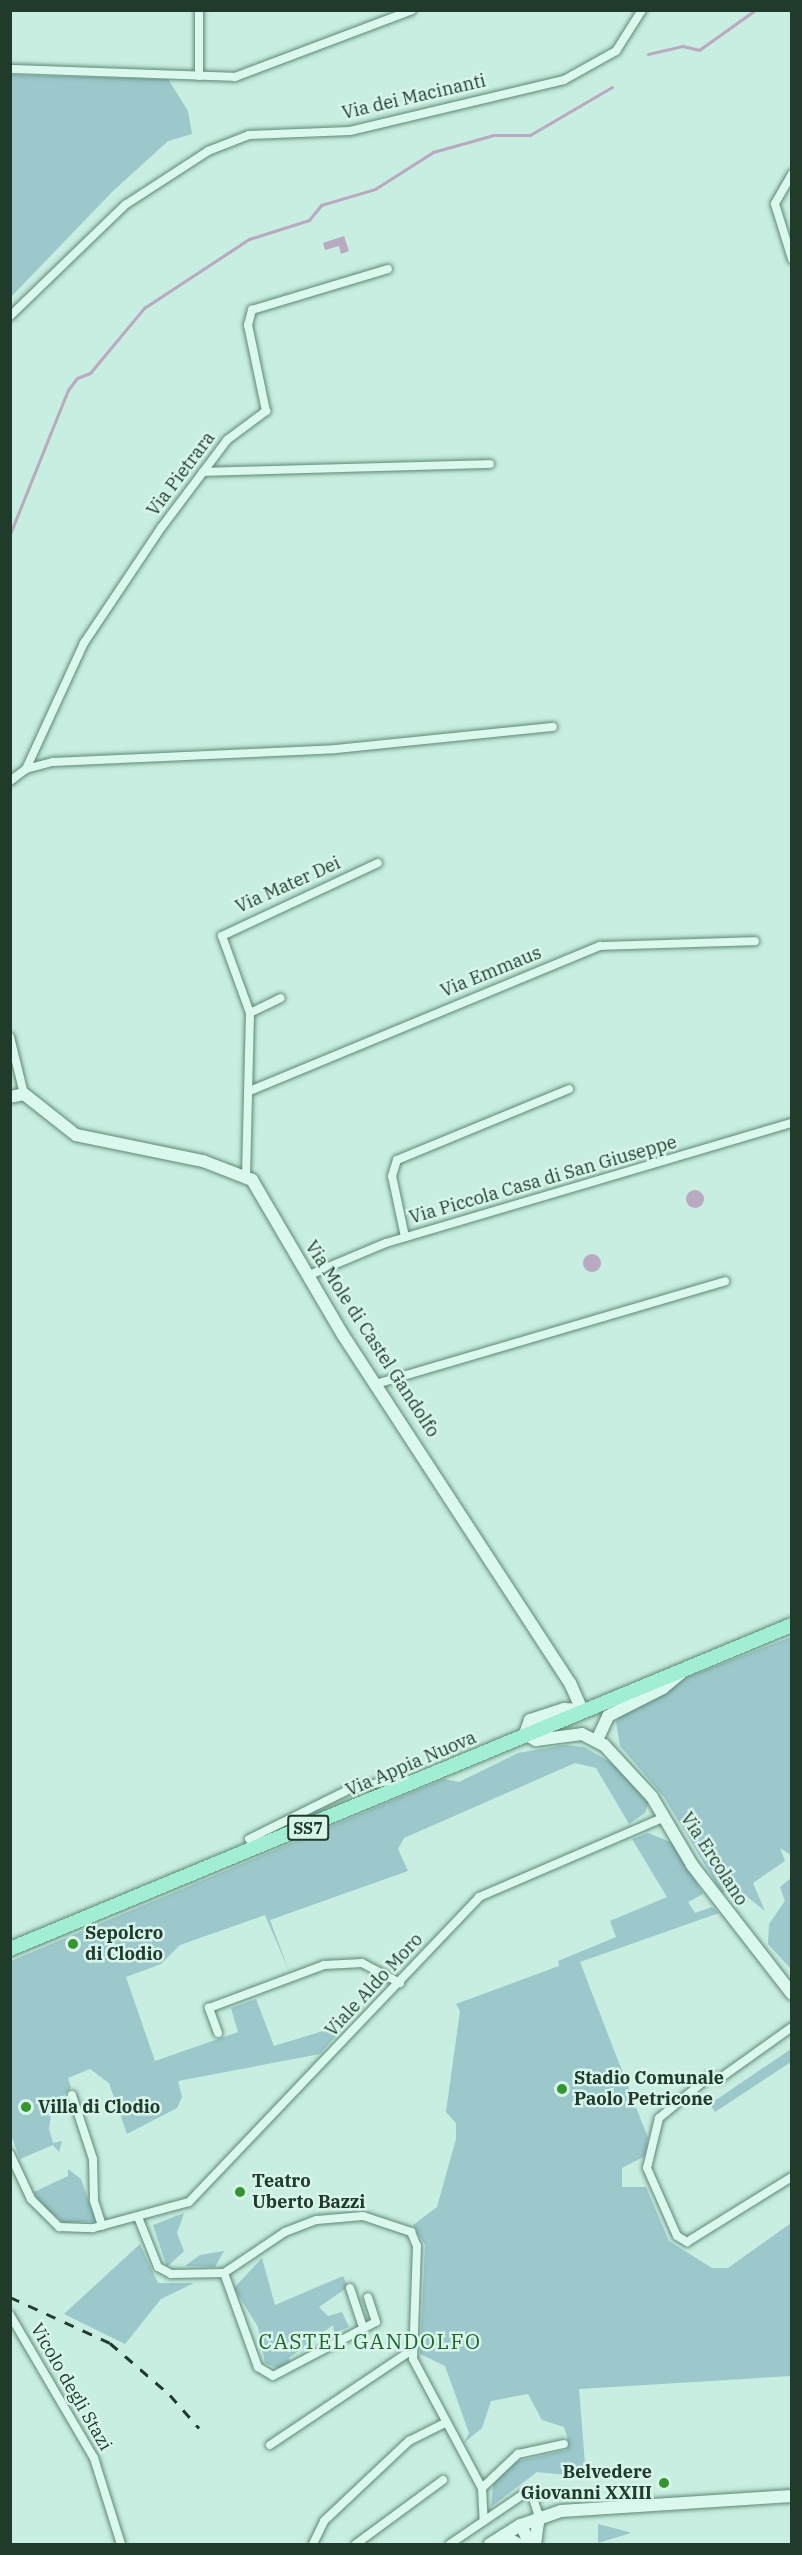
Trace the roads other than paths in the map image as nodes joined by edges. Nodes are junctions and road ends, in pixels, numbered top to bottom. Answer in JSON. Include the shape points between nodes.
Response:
{"nodes":[{"id":1,"x":199,"y":10,"type":"edge"},
{"id":2,"x":412,"y":10,"type":"edge"},
{"id":3,"x":642,"y":10,"type":"edge"},
{"id":4,"x":10,"y":69,"type":"edge"},
{"id":5,"x":199,"y":76,"type":"junction"},
{"id":6,"x":792,"y":174,"type":"edge"},
{"id":7,"x":792,"y":259,"type":"edge"},
{"id":8,"x":388,"y":269,"type":"dead end"},
{"id":9,"x":10,"y":316,"type":"edge"},
{"id":10,"x":490,"y":464,"type":"dead end"},
{"id":11,"x":203,"y":472,"type":"junction"},
{"id":12,"x":553,"y":727,"type":"dead end"},
{"id":13,"x":26,"y":769,"type":"junction"},
{"id":14,"x":10,"y":781,"type":"edge"},
{"id":15,"x":378,"y":863,"type":"dead end"},
{"id":16,"x":755,"y":942,"type":"dead end"},
{"id":17,"x":281,"y":998,"type":"dead end"},
{"id":18,"x":250,"y":1013,"type":"junction"},
{"id":19,"x":10,"y":1037,"type":"edge"},
{"id":20,"x":569,"y":1089,"type":"dead end"},
{"id":21,"x":252,"y":1090,"type":"junction"},
{"id":22,"x":24,"y":1094,"type":"junction"},
{"id":23,"x":10,"y":1097,"type":"edge"},
{"id":24,"x":792,"y":1123,"type":"edge"},
{"id":25,"x":246,"y":1176,"type":"junction"},
{"id":26,"x":405,"y":1238,"type":"junction"},
{"id":27,"x":308,"y":1276,"type":"junction"},
{"id":28,"x":725,"y":1281,"type":"dead end"},
{"id":29,"x":376,"y":1384,"type":"junction"},
{"id":30,"x":792,"y":1625,"type":"edge"},
{"id":31,"x":689,"y":1665,"type":"junction"},
{"id":32,"x":582,"y":1710,"type":"junction"},
{"id":33,"x":525,"y":1734,"type":"junction"},
{"id":34,"x":601,"y":1742,"type":"junction"},
{"id":35,"x":408,"y":1785,"type":"junction"},
{"id":36,"x":665,"y":1817,"type":"junction"},
{"id":37,"x":249,"y":1839,"type":"dead end"},
{"id":38,"x":10,"y":1949,"type":"edge"},
{"id":39,"x":400,"y":1983,"type":"junction"},
{"id":40,"x":792,"y":1994,"type":"edge"},
{"id":41,"x":792,"y":2027,"type":"edge"},
{"id":42,"x":218,"y":2033,"type":"dead end"},
{"id":43,"x":72,"y":2095,"type":"dead end"},
{"id":44,"x":10,"y":2154,"type":"edge"},
{"id":45,"x":792,"y":2177,"type":"edge"},
{"id":46,"x":138,"y":2217,"type":"junction"},
{"id":47,"x":102,"y":2226,"type":"junction"},
{"id":48,"x":224,"y":2273,"type":"junction"},
{"id":49,"x":350,"y":2288,"type":"dead end"},
{"id":50,"x":368,"y":2297,"type":"dead end"},
{"id":51,"x":10,"y":2315,"type":"edge"},
{"id":52,"x":363,"y":2327,"type":"junction"},
{"id":53,"x":412,"y":2350,"type":"junction"},
{"id":54,"x":445,"y":2423,"type":"junction"},
{"id":55,"x":564,"y":2444,"type":"dead end"},
{"id":56,"x":270,"y":2445,"type":"dead end"},
{"id":57,"x":443,"y":2480,"type":"dead end"},
{"id":58,"x":482,"y":2488,"type":"junction"},
{"id":59,"x":792,"y":2496,"type":"edge"},
{"id":60,"x":539,"y":2516,"type":"junction"},
{"id":61,"x":484,"y":2520,"type":"junction"},
{"id":62,"x":521,"y":2525,"type":"junction"},
{"id":63,"x":503,"y":2536,"type":"junction"},
{"id":64,"x":121,"y":2544,"type":"edge"},
{"id":65,"x":312,"y":2544,"type":"edge"},
{"id":66,"x":356,"y":2544,"type":"edge"},
{"id":67,"x":450,"y":2544,"type":"edge"},
{"id":68,"x":490,"y":2544,"type":"edge"},
{"id":69,"x":518,"y":2544,"type":"edge"},
{"id":70,"x":530,"y":2544,"type":"edge"},
{"id":71,"x":535,"y":2544,"type":"edge"}],
"edges":[{"from":1,"to":5,"type":"street"},
{"from":2,"to":5,"type":"street","via":[[255,72]]},
{"from":3,"to":9,"type":"street","name":"Via dei Macinanti","via":[[611,54],[564,80],[350,131],[257,134],[208,151],[125,205]]},
{"from":4,"to":5,"type":"street"},
{"from":6,"to":7,"type":"street","via":[[774,204]]},
{"from":8,"to":11,"type":"street","name":"Via Pietrara","via":[[252,310],[248,327],[267,410],[229,438]]},
{"from":10,"to":11,"type":"street"},
{"from":11,"to":13,"type":"street","name":"Via Pietrara","via":[[89,635]]},
{"from":12,"to":13,"type":"street","via":[[335,749],[53,762]]},
{"from":13,"to":14,"type":"street","name":"Via Pietrara"},
{"from":15,"to":18,"type":"street","name":"Via Mater Dei","via":[[225,932],[222,940]]},
{"from":16,"to":21,"type":"street","name":"Via Emmaus","via":[[600,946]]},
{"from":17,"to":18,"type":"street"},
{"from":18,"to":21,"type":"street","name":"Via Mater Dei"},
{"from":19,"to":22,"type":"street"},
{"from":20,"to":26,"type":"street","via":[[397,1160],[392,1176]]},
{"from":21,"to":25,"type":"street","name":"Via Mater Dei"},
{"from":22,"to":23,"type":"street"},
{"from":22,"to":25,"type":"street","via":[[76,1135],[203,1161]]},
{"from":24,"to":26,"type":"street","name":"Via Piccola Casa di San Giuseppe"},
{"from":25,"to":27,"type":"street","name":"Via Mole di Castel Gandolfo"},
{"from":26,"to":27,"type":"street","name":"Via Piccola Casa di San Giuseppe"},
{"from":27,"to":29,"type":"street","name":"Via Mole di Castel Gandolfo"},
{"from":28,"to":29,"type":"street"},
{"from":29,"to":32,"type":"street","name":"Via Mole di Castel Gandolfo","via":[[570,1683]]},
{"from":30,"to":31,"type":"main road","name":"Via Appia Nuova","number":"SS7"},
{"from":31,"to":32,"type":"main road","name":"Via Appia Nuova","number":"SS7"},
{"from":31,"to":34,"type":"street","via":[[663,1688],[608,1716]]},
{"from":32,"to":33,"type":"main road","name":"Via Appia Nuova","number":"SS7"},
{"from":33,"to":34,"type":"street","via":[[533,1740],[574,1733]]},
{"from":33,"to":35,"type":"main road","name":"Via Appia Nuova","number":"SS7"},
{"from":34,"to":36,"type":"street","name":"Via Ercolano"},
{"from":35,"to":37,"type":"street","via":[[387,1781],[350,1789]]},
{"from":35,"to":38,"type":"main road","name":"Via Appia Nuova","number":"SS7"},
{"from":36,"to":39,"type":"street","name":"Viale Aldo Moro","via":[[488,1891]]},
{"from":36,"to":40,"type":"street","name":"Via Ercolano","via":[[692,1865]]},
{"from":39,"to":42,"type":"street","via":[[362,1963],[324,1965],[208,2008]]},
{"from":39,"to":46,"type":"street","name":"Viale Aldo Moro","via":[[201,2193],[177,2208]]},
{"from":41,"to":45,"type":"street","via":[[719,2079],[709,2077],[659,2118],[647,2168],[681,2240],[694,2242]]},
{"from":43,"to":47,"type":"street","via":[[93,2159],[94,2201]]},
{"from":44,"to":47,"type":"street","name":"Viale Aldo Moro","via":[[26,2192],[47,2220],[75,2229]]},
{"from":46,"to":47,"type":"street","name":"Viale Aldo Moro"},
{"from":46,"to":48,"type":"street","via":[[163,2272]]},
{"from":48,"to":52,"type":"street","via":[[227,2292],[265,2373],[285,2374]]},
{"from":48,"to":53,"type":"street","via":[[285,2232],[317,2220],[363,2216],[403,2227],[414,2235]]},
{"from":49,"to":52,"type":"street"},
{"from":50,"to":52,"type":"street","via":[[376,2322]]},
{"from":51,"to":64,"type":"street","name":"Vicolo degli Stazi","via":[[94,2458]]},
{"from":53,"to":54,"type":"street"},
{"from":53,"to":56,"type":"street"},
{"from":54,"to":58,"type":"street"},
{"from":54,"to":65,"type":"street","via":[[409,2441],[324,2521]]},
{"from":55,"to":58,"type":"street","via":[[518,2454]]},
{"from":57,"to":66,"type":"street"},
{"from":58,"to":61,"type":"street"},
{"from":59,"to":60,"type":"street","via":[[572,2509]]},
{"from":60,"to":61,"type":"street","via":[[532,2495],[525,2493]]},
{"from":60,"to":62,"type":"street"},
{"from":60,"to":71,"type":"street"},
{"from":61,"to":67,"type":"street"},
{"from":62,"to":63,"type":"street"},
{"from":62,"to":70,"type":"street"},
{"from":63,"to":68,"type":"street"},
{"from":63,"to":69,"type":"street"}]}
